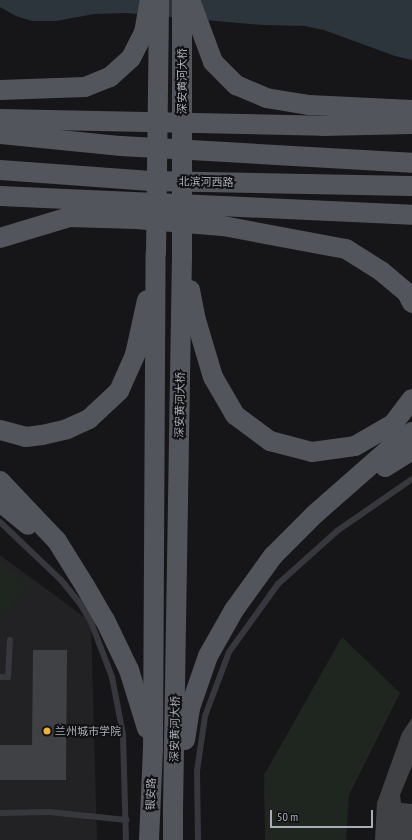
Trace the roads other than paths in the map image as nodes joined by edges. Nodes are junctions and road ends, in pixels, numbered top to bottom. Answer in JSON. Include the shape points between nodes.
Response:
{"nodes":[{"id":1,"x":150,"y":0,"type":"edge"},
{"id":2,"x":160,"y":0,"type":"edge"},
{"id":3,"x":182,"y":0,"type":"edge"},
{"id":4,"x":190,"y":0,"type":"edge"},
{"id":5,"x":0,"y":90,"type":"edge"},
{"id":6,"x":412,"y":110,"type":"edge"},
{"id":7,"x":0,"y":119,"type":"edge"},
{"id":8,"x":412,"y":124,"type":"edge"},
{"id":9,"x":0,"y":134,"type":"edge"},
{"id":10,"x":412,"y":163,"type":"edge"},
{"id":11,"x":0,"y":170,"type":"edge"},
{"id":12,"x":412,"y":186,"type":"edge"},
{"id":13,"x":0,"y":196,"type":"edge"},
{"id":14,"x":82,"y":200,"type":"junction"},
{"id":15,"x":285,"y":210,"type":"junction"},
{"id":16,"x":412,"y":216,"type":"edge"},
{"id":17,"x":136,"y":219,"type":"junction"},
{"id":18,"x":223,"y":226,"type":"junction"},
{"id":19,"x":1,"y":238,"type":"edge"},
{"id":20,"x":156,"y":253,"type":"junction"},
{"id":21,"x":182,"y":257,"type":"junction"},
{"id":22,"x":412,"y":303,"type":"edge"},
{"id":23,"x":412,"y":399,"type":"edge"},
{"id":24,"x":0,"y":430,"type":"edge"},
{"id":25,"x":412,"y":432,"type":"edge"},
{"id":26,"x":412,"y":450,"type":"edge"},
{"id":27,"x":412,"y":479,"type":"edge"},
{"id":28,"x":0,"y":481,"type":"edge"},
{"id":29,"x":0,"y":502,"type":"edge"},
{"id":30,"x":315,"y":514,"type":"junction"},
{"id":31,"x":0,"y":522,"type":"edge"},
{"id":32,"x":85,"y":586,"type":"junction"},
{"id":33,"x":10,"y":640,"type":"dead end"},
{"id":34,"x":0,"y":676,"type":"edge"},
{"id":35,"x":152,"y":747,"type":"junction"},
{"id":36,"x":173,"y":809,"type":"junction"},
{"id":37,"x":0,"y":813,"type":"edge"},
{"id":38,"x":127,"y":820,"type":"junction"},
{"id":39,"x":126,"y":840,"type":"edge"},
{"id":40,"x":149,"y":840,"type":"edge"},
{"id":41,"x":172,"y":840,"type":"edge"},
{"id":42,"x":198,"y":840,"type":"edge"}],
"edges":[{"from":1,"to":5,"type":"main road","via":[[144,33],[138,46],[131,58],[110,77],[85,87]]},
{"from":2,"to":20,"type":"main road","name":"深安黄河大桥","bridge":true},
{"from":3,"to":21,"type":"main road","name":"深安黄河大桥","bridge":true},
{"from":4,"to":6,"type":"main road","bridge":true,"via":[[213,62],[236,85],[266,98],[309,105]]},
{"from":7,"to":8,"type":"main road","bridge":true,"via":[[322,126]]},
{"from":9,"to":10,"type":"main road","via":[[121,146]]},
{"from":11,"to":12,"type":"main road","name":"北滨河西路","via":[[151,181]]},
{"from":13,"to":14,"type":"main road","name":"北滨河西路"},
{"from":14,"to":15,"type":"main road","name":"北滨河西路"},
{"from":14,"to":17,"type":"main road"},
{"from":15,"to":16,"type":"main road","name":"北滨河西路"},
{"from":15,"to":18,"type":"main road"},
{"from":17,"to":18,"type":"main road"},
{"from":17,"to":19,"type":"main road","via":[[69,217]]},
{"from":18,"to":22,"type":"main road","via":[[346,249],[386,275],[407,293]]},
{"from":20,"to":24,"type":"main road","via":[[136,355],[118,391],[89,419],[66,429],[26,437]]},
{"from":20,"to":35,"type":"main road","name":"深安黄河大桥"},
{"from":21,"to":23,"type":"main road","bridge":true,"via":[[196,320],[213,377],[235,415],[270,441],[312,452],[356,446],[393,424]]},
{"from":21,"to":36,"type":"main road","name":"深安黄河大桥","bridge":true},
{"from":25,"to":30,"type":"main road"},
{"from":26,"to":30,"type":"main road"},
{"from":27,"to":42,"type":"lane","via":[[337,531],[278,584],[229,652],[205,716],[197,771]]},
{"from":28,"to":32,"type":"main road","via":[[57,542]]},
{"from":29,"to":32,"type":"main road","via":[[34,530]]},
{"from":30,"to":36,"type":"main road","bridge":true,"via":[[273,556],[234,610],[208,656],[190,708]]},
{"from":31,"to":38,"type":"lane","via":[[61,580],[91,622],[112,677],[123,734]]},
{"from":32,"to":35,"type":"main road","via":[[129,670]]},
{"from":33,"to":34,"type":"lane","via":[[8,677]]},
{"from":35,"to":40,"type":"main road","name":"银安路"},
{"from":36,"to":41,"type":"main road","name":"银安路"},
{"from":37,"to":38,"type":"lane","via":[[49,812]]},
{"from":38,"to":39,"type":"lane"}]}
